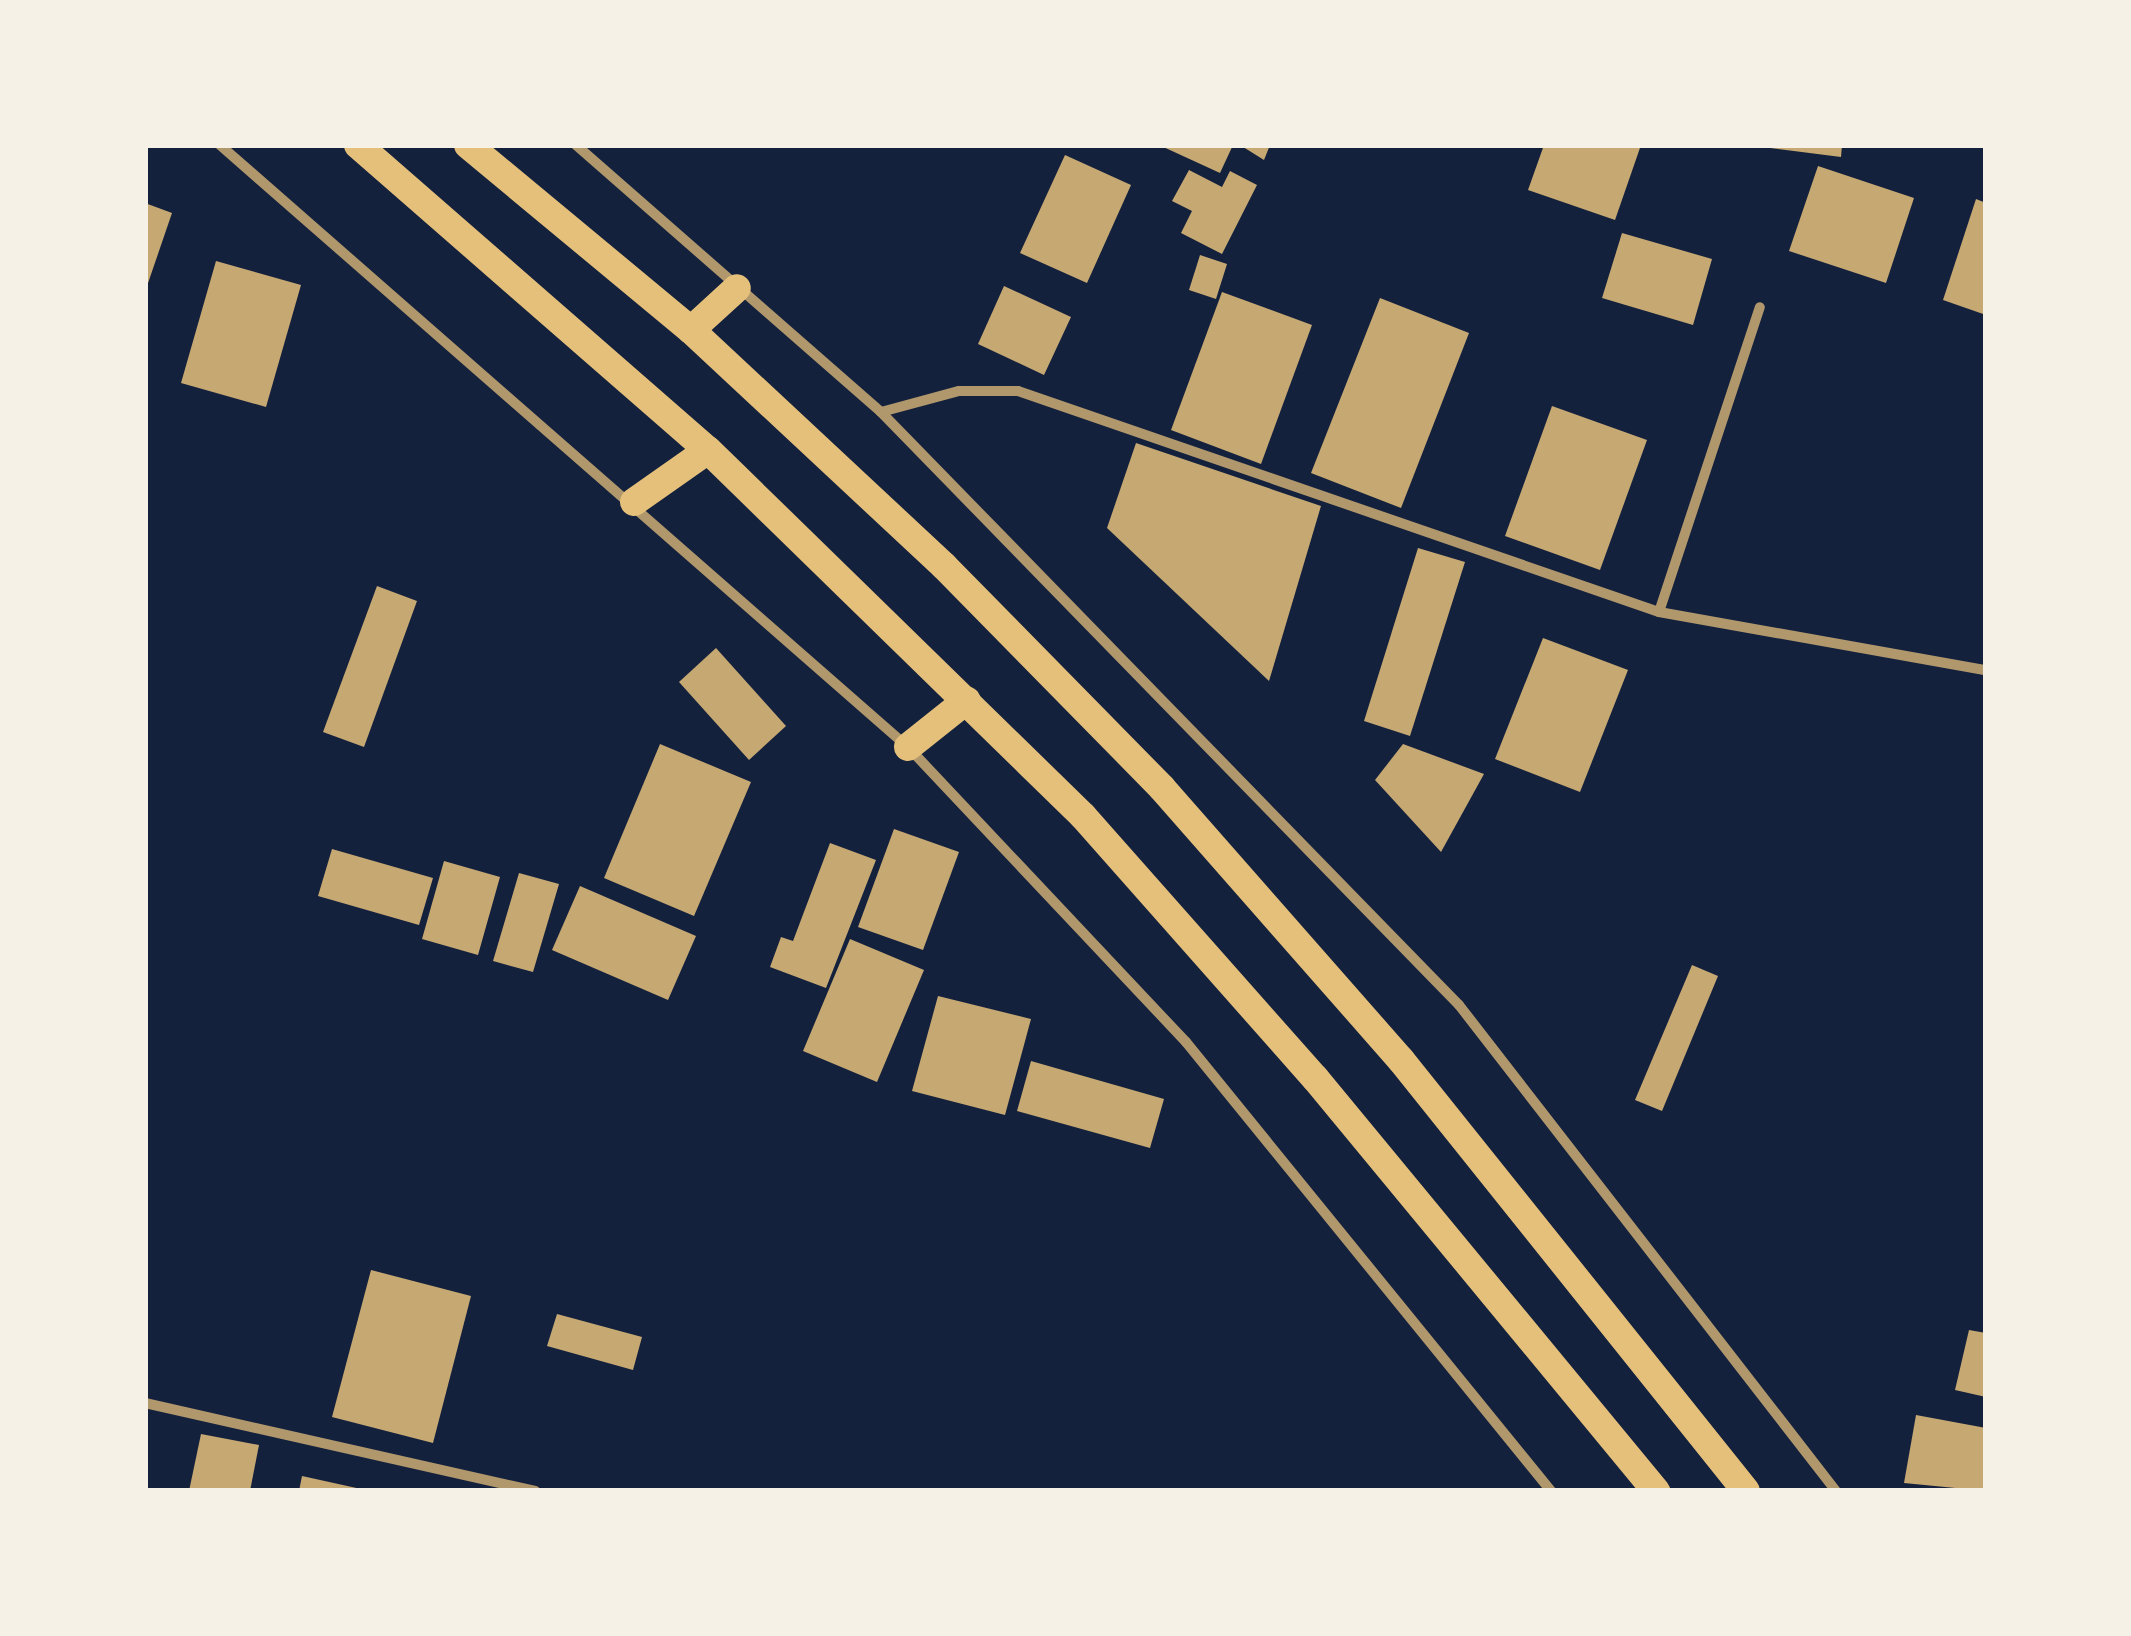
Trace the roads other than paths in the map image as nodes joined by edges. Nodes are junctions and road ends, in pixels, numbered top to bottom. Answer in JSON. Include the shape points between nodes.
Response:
{"nodes":[{"id":1,"x":220,"y":145,"type":"edge"},
{"id":2,"x":358,"y":145,"type":"edge"},
{"id":3,"x":468,"y":145,"type":"edge"},
{"id":4,"x":576,"y":145,"type":"edge"},
{"id":5,"x":738,"y":288,"type":"junction"},
{"id":6,"x":1760,"y":307,"type":"dead end"},
{"id":7,"x":690,"y":330,"type":"junction"},
{"id":8,"x":881,"y":412,"type":"junction"},
{"id":9,"x":708,"y":450,"type":"junction"},
{"id":10,"x":634,"y":502,"type":"junction"},
{"id":11,"x":1659,"y":612,"type":"junction"},
{"id":12,"x":1986,"y":670,"type":"edge"},
{"id":13,"x":967,"y":700,"type":"junction"},
{"id":14,"x":908,"y":747,"type":"junction"},
{"id":15,"x":145,"y":1403,"type":"edge"},
{"id":16,"x":535,"y":1491,"type":"edge"},
{"id":17,"x":1552,"y":1491,"type":"edge"},
{"id":18,"x":1656,"y":1491,"type":"edge"},
{"id":19,"x":1746,"y":1491,"type":"edge"},
{"id":20,"x":1836,"y":1491,"type":"edge"}],
"edges":[{"from":1,"to":10,"type":"street"},
{"from":2,"to":9,"type":"highway"},
{"from":3,"to":7,"type":"highway"},
{"from":4,"to":5,"type":"street"},
{"from":5,"to":7,"type":"highway"},
{"from":5,"to":8,"type":"street"},
{"from":6,"to":11,"type":"street"},
{"from":7,"to":19,"type":"highway","via":[[944,566],[1162,788],[1401,1060]]},
{"from":8,"to":11,"type":"street","via":[[959,391],[1018,391]]},
{"from":8,"to":20,"type":"street","via":[[1458,1006]]},
{"from":9,"to":10,"type":"highway"},
{"from":9,"to":13,"type":"highway"},
{"from":10,"to":14,"type":"street"},
{"from":11,"to":12,"type":"street"},
{"from":13,"to":14,"type":"highway"},
{"from":13,"to":18,"type":"highway","via":[[1315,1078]]},
{"from":14,"to":17,"type":"street","via":[[1186,1042]]},
{"from":15,"to":16,"type":"street"}]}
